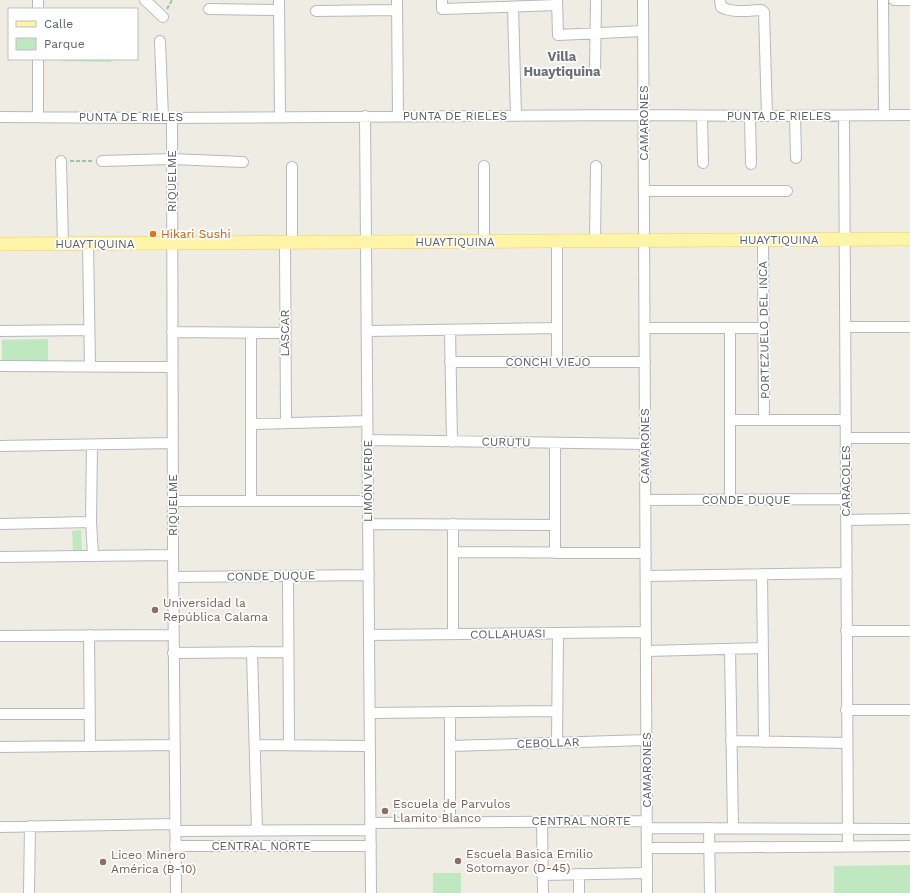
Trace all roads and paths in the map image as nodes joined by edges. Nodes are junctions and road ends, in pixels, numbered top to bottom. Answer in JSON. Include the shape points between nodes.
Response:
{"nodes":[{"id":1,"x":145,"y":0,"type":"edge"},
{"id":2,"x":442,"y":0,"type":"edge"},
{"id":3,"x":596,"y":0,"type":"edge"},
{"id":4,"x":642,"y":0,"type":"edge"},
{"id":5,"x":720,"y":0,"type":"edge"},
{"id":6,"x":883,"y":0,"type":"edge"},
{"id":7,"x":894,"y":0,"type":"edge"},
{"id":8,"x":910,"y":0,"type":"edge"},
{"id":9,"x":557,"y":3,"type":"edge"},
{"id":10,"x":278,"y":5,"type":"edge"},
{"id":11,"x":397,"y":5,"type":"edge"},
{"id":12,"x":513,"y":7,"type":"junction"},
{"id":13,"x":209,"y":9,"type":"dead end"},
{"id":14,"x":316,"y":11,"type":"dead end"},
{"id":15,"x":163,"y":17,"type":"dead end"},
{"id":16,"x":643,"y":32,"type":"junction"},
{"id":17,"x":595,"y":34,"type":"junction"},
{"id":18,"x":160,"y":41,"type":"dead end"},
{"id":19,"x":38,"y":60,"type":"edge"},
{"id":20,"x":595,"y":70,"type":"dead end"},
{"id":21,"x":644,"y":115,"type":"junction"},
{"id":22,"x":910,"y":115,"type":"edge"},
{"id":23,"x":365,"y":116,"type":"junction"},
{"id":24,"x":398,"y":116,"type":"junction"},
{"id":25,"x":516,"y":116,"type":"junction"},
{"id":26,"x":702,"y":116,"type":"junction"},
{"id":27,"x":750,"y":116,"type":"junction"},
{"id":28,"x":767,"y":116,"type":"junction"},
{"id":29,"x":795,"y":116,"type":"junction"},
{"id":30,"x":844,"y":116,"type":"junction"},
{"id":31,"x":884,"y":116,"type":"junction"},
{"id":32,"x":0,"y":117,"type":"edge"},
{"id":33,"x":38,"y":117,"type":"junction"},
{"id":34,"x":280,"y":117,"type":"junction"},
{"id":35,"x":168,"y":118,"type":"junction"},
{"id":36,"x":796,"y":158,"type":"dead end"},
{"id":37,"x":172,"y":159,"type":"junction"},
{"id":38,"x":61,"y":161,"type":"joint"},
{"id":39,"x":102,"y":161,"type":"joint"},
{"id":40,"x":243,"y":162,"type":"dead end"},
{"id":41,"x":703,"y":163,"type":"dead end"},
{"id":42,"x":751,"y":164,"type":"dead end"},
{"id":43,"x":484,"y":166,"type":"dead end"},
{"id":44,"x":596,"y":166,"type":"dead end"},
{"id":45,"x":292,"y":167,"type":"dead end"},
{"id":46,"x":644,"y":191,"type":"junction"},
{"id":47,"x":788,"y":191,"type":"dead end"},
{"id":48,"x":910,"y":239,"type":"edge"},
{"id":49,"x":762,"y":240,"type":"junction"},
{"id":50,"x":846,"y":240,"type":"junction"},
{"id":51,"x":557,"y":241,"type":"junction"},
{"id":52,"x":595,"y":241,"type":"junction"},
{"id":53,"x":644,"y":241,"type":"junction"},
{"id":54,"x":366,"y":242,"type":"junction"},
{"id":55,"x":484,"y":242,"type":"junction"},
{"id":56,"x":172,"y":243,"type":"junction"},
{"id":57,"x":288,"y":243,"type":"junction"},
{"id":58,"x":0,"y":244,"type":"edge"},
{"id":59,"x":63,"y":244,"type":"junction"},
{"id":60,"x":88,"y":244,"type":"junction"},
{"id":61,"x":846,"y":327,"type":"junction"},
{"id":62,"x":910,"y":327,"type":"edge"},
{"id":63,"x":557,"y":328,"type":"junction"},
{"id":64,"x":645,"y":328,"type":"junction"},
{"id":65,"x":730,"y":328,"type":"junction"},
{"id":66,"x":763,"y":328,"type":"junction"},
{"id":67,"x":89,"y":330,"type":"junction"},
{"id":68,"x":450,"y":330,"type":"junction"},
{"id":69,"x":0,"y":331,"type":"edge"},
{"id":70,"x":367,"y":331,"type":"junction"},
{"id":71,"x":172,"y":332,"type":"junction"},
{"id":72,"x":251,"y":333,"type":"junction"},
{"id":73,"x":285,"y":333,"type":"junction"},
{"id":74,"x":450,"y":362,"type":"junction"},
{"id":75,"x":557,"y":362,"type":"junction"},
{"id":76,"x":645,"y":362,"type":"junction"},
{"id":77,"x":0,"y":366,"type":"edge"},
{"id":78,"x":90,"y":366,"type":"junction"},
{"id":79,"x":172,"y":367,"type":"junction"},
{"id":80,"x":730,"y":420,"type":"junction"},
{"id":81,"x":764,"y":420,"type":"junction"},
{"id":82,"x":846,"y":420,"type":"junction"},
{"id":83,"x":368,"y":421,"type":"junction"},
{"id":84,"x":286,"y":423,"type":"junction"},
{"id":85,"x":251,"y":424,"type":"junction"},
{"id":86,"x":846,"y":438,"type":"junction"},
{"id":87,"x":910,"y":438,"type":"edge"},
{"id":88,"x":368,"y":440,"type":"junction"},
{"id":89,"x":452,"y":442,"type":"junction"},
{"id":90,"x":172,"y":443,"type":"junction"},
{"id":91,"x":555,"y":443,"type":"junction"},
{"id":92,"x":645,"y":444,"type":"junction"},
{"id":93,"x":92,"y":445,"type":"junction"},
{"id":94,"x":0,"y":446,"type":"edge"},
{"id":95,"x":846,"y":499,"type":"junction"},
{"id":96,"x":646,"y":500,"type":"junction"},
{"id":97,"x":730,"y":500,"type":"junction"},
{"id":98,"x":172,"y":501,"type":"junction"},
{"id":99,"x":251,"y":501,"type":"junction"},
{"id":100,"x":368,"y":501,"type":"junction"},
{"id":101,"x":910,"y":519,"type":"edge"},
{"id":102,"x":846,"y":520,"type":"junction"},
{"id":103,"x":91,"y":522,"type":"junction"},
{"id":104,"x":0,"y":524,"type":"edge"},
{"id":105,"x":368,"y":524,"type":"junction"},
{"id":106,"x":453,"y":524,"type":"junction"},
{"id":107,"x":555,"y":525,"type":"junction"},
{"id":108,"x":453,"y":552,"type":"junction"},
{"id":109,"x":555,"y":553,"type":"junction"},
{"id":110,"x":646,"y":553,"type":"junction"},
{"id":111,"x":173,"y":555,"type":"junction"},
{"id":112,"x":93,"y":556,"type":"junction"},
{"id":113,"x":0,"y":557,"type":"edge"},
{"id":114,"x":847,"y":573,"type":"junction"},
{"id":115,"x":762,"y":574,"type":"junction"},
{"id":116,"x":369,"y":575,"type":"junction"},
{"id":117,"x":288,"y":576,"type":"junction"},
{"id":118,"x":646,"y":576,"type":"junction"},
{"id":119,"x":173,"y":577,"type":"junction"},
{"id":120,"x":846,"y":631,"type":"junction"},
{"id":121,"x":910,"y":631,"type":"edge"},
{"id":122,"x":646,"y":632,"type":"junction"},
{"id":123,"x":558,"y":633,"type":"junction"},
{"id":124,"x":453,"y":634,"type":"junction"},
{"id":125,"x":89,"y":635,"type":"junction"},
{"id":126,"x":173,"y":635,"type":"junction"},
{"id":127,"x":369,"y":635,"type":"junction"},
{"id":128,"x":0,"y":636,"type":"edge"},
{"id":129,"x":763,"y":648,"type":"junction"},
{"id":130,"x":730,"y":649,"type":"junction"},
{"id":131,"x":646,"y":651,"type":"junction"},
{"id":132,"x":252,"y":652,"type":"junction"},
{"id":133,"x":288,"y":652,"type":"junction"},
{"id":134,"x":174,"y":653,"type":"junction"},
{"id":135,"x":846,"y":710,"type":"junction"},
{"id":136,"x":910,"y":710,"type":"edge"},
{"id":137,"x":557,"y":711,"type":"junction"},
{"id":138,"x":450,"y":712,"type":"junction"},
{"id":139,"x":370,"y":713,"type":"junction"},
{"id":140,"x":0,"y":714,"type":"edge"},
{"id":141,"x":90,"y":714,"type":"junction"},
{"id":142,"x":646,"y":740,"type":"junction"},
{"id":143,"x":731,"y":741,"type":"junction"},
{"id":144,"x":764,"y":742,"type":"junction"},
{"id":145,"x":557,"y":743,"type":"junction"},
{"id":146,"x":847,"y":743,"type":"junction"},
{"id":147,"x":174,"y":745,"type":"junction"},
{"id":148,"x":254,"y":745,"type":"junction"},
{"id":149,"x":288,"y":745,"type":"junction"},
{"id":150,"x":90,"y":746,"type":"junction"},
{"id":151,"x":370,"y":746,"type":"junction"},
{"id":152,"x":450,"y":746,"type":"junction"},
{"id":153,"x":0,"y":747,"type":"edge"},
{"id":154,"x":542,"y":821,"type":"junction"},
{"id":155,"x":450,"y":822,"type":"junction"},
{"id":156,"x":647,"y":824,"type":"junction"},
{"id":157,"x":0,"y":826,"type":"edge"},
{"id":158,"x":30,"y":826,"type":"junction"},
{"id":159,"x":370,"y":826,"type":"junction"},
{"id":160,"x":174,"y":827,"type":"junction"},
{"id":161,"x":709,"y":828,"type":"junction"},
{"id":162,"x":733,"y":828,"type":"junction"},
{"id":163,"x":848,"y":829,"type":"junction"},
{"id":164,"x":910,"y":829,"type":"edge"},
{"id":165,"x":257,"y":830,"type":"junction"},
{"id":166,"x":175,"y":846,"type":"junction"},
{"id":167,"x":371,"y":846,"type":"junction"},
{"id":168,"x":910,"y":846,"type":"edge"},
{"id":169,"x":848,"y":847,"type":"junction"},
{"id":170,"x":647,"y":848,"type":"junction"},
{"id":171,"x":710,"y":848,"type":"junction"},
{"id":172,"x":647,"y":873,"type":"junction"},
{"id":173,"x":579,"y":874,"type":"junction"},
{"id":174,"x":542,"y":875,"type":"junction"},
{"id":175,"x":30,"y":893,"type":"edge"},
{"id":176,"x":176,"y":893,"type":"edge"},
{"id":177,"x":371,"y":893,"type":"edge"},
{"id":178,"x":542,"y":893,"type":"edge"},
{"id":179,"x":579,"y":893,"type":"edge"},
{"id":180,"x":647,"y":893,"type":"edge"},
{"id":181,"x":710,"y":893,"type":"edge"}],
"edges":[{"from":1,"to":15,"type":"street"},
{"from":2,"to":12,"type":"street","via":[[442,8]]},
{"from":3,"to":17,"type":"street"},
{"from":4,"to":16,"type":"street","name":"CAMARONES"},
{"from":5,"to":28,"type":"street","via":[[721,7],[726,10],[764,12]]},
{"from":6,"to":31,"type":"street"},
{"from":7,"to":8,"type":"street"},
{"from":9,"to":12,"type":"street"},
{"from":9,"to":17,"type":"street","via":[[558,35]]},
{"from":10,"to":13,"type":"street"},
{"from":10,"to":34,"type":"street"},
{"from":11,"to":14,"type":"street"},
{"from":11,"to":24,"type":"street"},
{"from":12,"to":25,"type":"street"},
{"from":16,"to":17,"type":"street"},
{"from":16,"to":21,"type":"street","name":"CAMARONES"},
{"from":17,"to":20,"type":"street"},
{"from":18,"to":35,"type":"street","name":"RIQUELME"},
{"from":19,"to":33,"type":"street"},
{"from":21,"to":25,"type":"street","name":"PUNTA DE RIELES"},
{"from":21,"to":26,"type":"street","name":"PUNTA DE RIELES"},
{"from":21,"to":46,"type":"street","name":"CAMARONES"},
{"from":22,"to":31,"type":"street","name":"PUNTA DE RIELES"},
{"from":23,"to":24,"type":"street","name":"PUNTA DE RIELES"},
{"from":23,"to":34,"type":"street","name":"PUNTA DE RIELES"},
{"from":23,"to":54,"type":"street","name":"LIMÓN VERDE"},
{"from":24,"to":25,"type":"street","name":"PUNTA DE RIELES"},
{"from":26,"to":27,"type":"street","name":"PUNTA DE RIELES"},
{"from":26,"to":41,"type":"street"},
{"from":27,"to":28,"type":"street","name":"PUNTA DE RIELES"},
{"from":27,"to":42,"type":"street"},
{"from":28,"to":29,"type":"street","name":"PUNTA DE RIELES"},
{"from":29,"to":30,"type":"street","name":"PUNTA DE RIELES"},
{"from":29,"to":36,"type":"street"},
{"from":30,"to":31,"type":"street","name":"PUNTA DE RIELES"},
{"from":30,"to":50,"type":"street","name":"CARACOLES"},
{"from":32,"to":33,"type":"street","name":"PUNTA DE RIELES"},
{"from":33,"to":35,"type":"street","name":"PUNTA DE RIELES"},
{"from":34,"to":35,"type":"street","name":"PUNTA DE RIELES"},
{"from":35,"to":37,"type":"street","name":"RIQUELME"},
{"from":37,"to":39,"type":"street"},
{"from":37,"to":40,"type":"street"},
{"from":37,"to":56,"type":"street","name":"RIQUELME"},
{"from":38,"to":39,"type":"path"},
{"from":38,"to":59,"type":"street"},
{"from":43,"to":55,"type":"street"},
{"from":44,"to":52,"type":"street"},
{"from":45,"to":57,"type":"street","name":"LASCAR"},
{"from":46,"to":47,"type":"street"},
{"from":46,"to":53,"type":"street","name":"CAMARONES"},
{"from":48,"to":50,"type":"main road","name":"HUAYTIQUINA"},
{"from":49,"to":50,"type":"main road","name":"HUAYTIQUINA"},
{"from":49,"to":53,"type":"main road","name":"HUAYTIQUINA"},
{"from":49,"to":66,"type":"street","name":"PORTEZUELO DEL INCA"},
{"from":50,"to":61,"type":"street","name":"CARACOLES"},
{"from":51,"to":52,"type":"main road","name":"HUAYTIQUINA"},
{"from":51,"to":55,"type":"main road","name":"HUAYTIQUINA"},
{"from":51,"to":63,"type":"street"},
{"from":52,"to":53,"type":"main road","name":"HUAYTIQUINA"},
{"from":53,"to":64,"type":"street","name":"CAMARONES"},
{"from":54,"to":55,"type":"main road","name":"HUAYTIQUINA"},
{"from":54,"to":57,"type":"main road","name":"HUAYTIQUINA"},
{"from":54,"to":70,"type":"street","name":"LIMÓN VERDE"},
{"from":56,"to":57,"type":"main road","name":"HUAYTIQUINA"},
{"from":56,"to":60,"type":"main road","name":"HUAYTIQUINA"},
{"from":56,"to":71,"type":"street","name":"RIQUELME"},
{"from":57,"to":73,"type":"street","name":"LASCAR"},
{"from":58,"to":59,"type":"main road","name":"HUAYTIQUINA"},
{"from":59,"to":60,"type":"main road","name":"HUAYTIQUINA"},
{"from":60,"to":67,"type":"street"},
{"from":61,"to":62,"type":"street"},
{"from":61,"to":82,"type":"street","name":"CARACOLES"},
{"from":63,"to":68,"type":"street"},
{"from":63,"to":75,"type":"street"},
{"from":64,"to":65,"type":"street"},
{"from":64,"to":76,"type":"street","name":"CAMARONES"},
{"from":65,"to":66,"type":"street"},
{"from":65,"to":80,"type":"street"},
{"from":66,"to":81,"type":"street","name":"PORTEZUELO DEL INCA"},
{"from":67,"to":69,"type":"street"},
{"from":67,"to":78,"type":"street"},
{"from":68,"to":70,"type":"street"},
{"from":68,"to":74,"type":"street"},
{"from":70,"to":83,"type":"street","name":"LIMÓN VERDE"},
{"from":71,"to":72,"type":"street"},
{"from":71,"to":79,"type":"street","name":"RIQUELME"},
{"from":72,"to":73,"type":"street"},
{"from":72,"to":85,"type":"street"},
{"from":73,"to":84,"type":"street","name":"LASCAR"},
{"from":74,"to":75,"type":"street","name":"CONCHI VIEJO"},
{"from":74,"to":89,"type":"street"},
{"from":75,"to":76,"type":"street","name":"CONCHI VIEJO"},
{"from":76,"to":92,"type":"street","name":"CAMARONES"},
{"from":77,"to":78,"type":"street"},
{"from":78,"to":79,"type":"street"},
{"from":79,"to":90,"type":"street","name":"RIQUELME"},
{"from":80,"to":81,"type":"street"},
{"from":80,"to":97,"type":"street"},
{"from":81,"to":82,"type":"street"},
{"from":82,"to":86,"type":"street","name":"CARACOLES"},
{"from":83,"to":84,"type":"street"},
{"from":83,"to":88,"type":"street","name":"LIMÓN VERDE"},
{"from":84,"to":85,"type":"street"},
{"from":85,"to":99,"type":"street"},
{"from":86,"to":87,"type":"street"},
{"from":86,"to":95,"type":"street","name":"CARACOLES"},
{"from":88,"to":89,"type":"street","name":"CURUTU"},
{"from":88,"to":100,"type":"street","name":"LIMÓN VERDE"},
{"from":89,"to":91,"type":"street","name":"CURUTU"},
{"from":90,"to":93,"type":"street"},
{"from":90,"to":98,"type":"street","name":"RIQUELME"},
{"from":91,"to":92,"type":"street","name":"CURUTU"},
{"from":91,"to":107,"type":"street"},
{"from":92,"to":96,"type":"street","name":"CAMARONES"},
{"from":93,"to":94,"type":"street"},
{"from":93,"to":103,"type":"street"},
{"from":95,"to":97,"type":"street","name":"CONDE DUQUE"},
{"from":95,"to":102,"type":"street","name":"CARACOLES"},
{"from":96,"to":97,"type":"street","name":"CONDE DUQUE"},
{"from":96,"to":110,"type":"street","name":"CAMARONES"},
{"from":98,"to":99,"type":"street"},
{"from":98,"to":111,"type":"street","name":"RIQUELME"},
{"from":99,"to":100,"type":"street"},
{"from":100,"to":105,"type":"street","name":"LIMÓN VERDE"},
{"from":101,"to":102,"type":"street"},
{"from":102,"to":114,"type":"street","name":"CARACOLES"},
{"from":103,"to":104,"type":"street"},
{"from":103,"to":112,"type":"street"},
{"from":105,"to":106,"type":"street"},
{"from":105,"to":116,"type":"street","name":"LIMÓN VERDE"},
{"from":106,"to":107,"type":"street"},
{"from":106,"to":108,"type":"street"},
{"from":107,"to":109,"type":"street"},
{"from":108,"to":109,"type":"street"},
{"from":108,"to":124,"type":"street"},
{"from":109,"to":110,"type":"street"},
{"from":110,"to":118,"type":"street","name":"CAMARONES"},
{"from":111,"to":112,"type":"street"},
{"from":111,"to":119,"type":"street","name":"RIQUELME"},
{"from":112,"to":113,"type":"street"},
{"from":114,"to":115,"type":"street"},
{"from":114,"to":120,"type":"street","name":"CARACOLES"},
{"from":115,"to":118,"type":"street"},
{"from":115,"to":129,"type":"street"},
{"from":116,"to":117,"type":"street","name":"CONDE DUQUE"},
{"from":116,"to":127,"type":"street","name":"LIMÓN VERDE"},
{"from":117,"to":119,"type":"street","name":"CONDE DUQUE"},
{"from":117,"to":133,"type":"street"},
{"from":118,"to":122,"type":"street","name":"CAMARONES"},
{"from":119,"to":126,"type":"street","name":"RIQUELME"},
{"from":120,"to":121,"type":"street"},
{"from":120,"to":135,"type":"street","name":"CARACOLES"},
{"from":122,"to":123,"type":"street","name":"COLLAHUASI"},
{"from":122,"to":131,"type":"street","name":"CAMARONES"},
{"from":123,"to":124,"type":"street","name":"COLLAHUASI"},
{"from":123,"to":137,"type":"street"},
{"from":124,"to":127,"type":"street","name":"COLLAHUASI"},
{"from":125,"to":126,"type":"street"},
{"from":125,"to":128,"type":"street"},
{"from":125,"to":141,"type":"street"},
{"from":126,"to":134,"type":"street","name":"RIQUELME"},
{"from":127,"to":139,"type":"street","name":"LIMÓN VERDE"},
{"from":129,"to":130,"type":"street"},
{"from":129,"to":144,"type":"street"},
{"from":130,"to":131,"type":"street"},
{"from":130,"to":143,"type":"street"},
{"from":131,"to":142,"type":"street","name":"CAMARONES"},
{"from":132,"to":133,"type":"street"},
{"from":132,"to":134,"type":"street"},
{"from":132,"to":148,"type":"street"},
{"from":133,"to":149,"type":"street"},
{"from":134,"to":147,"type":"street","name":"RIQUELME"},
{"from":135,"to":136,"type":"street"},
{"from":135,"to":146,"type":"street","name":"CARACOLES"},
{"from":137,"to":138,"type":"street"},
{"from":137,"to":145,"type":"street"},
{"from":138,"to":139,"type":"street"},
{"from":138,"to":152,"type":"street"},
{"from":139,"to":151,"type":"street","name":"LIMÓN VERDE"},
{"from":140,"to":141,"type":"street"},
{"from":141,"to":150,"type":"street"},
{"from":142,"to":145,"type":"street","name":"CEBOLLAR"},
{"from":142,"to":156,"type":"street","name":"CAMARONES"},
{"from":143,"to":144,"type":"street"},
{"from":143,"to":162,"type":"street"},
{"from":144,"to":146,"type":"street"},
{"from":145,"to":152,"type":"street","name":"CEBOLLAR"},
{"from":146,"to":163,"type":"street","name":"CARACOLES"},
{"from":147,"to":150,"type":"street"},
{"from":147,"to":160,"type":"street","name":"RIQUELME"},
{"from":148,"to":149,"type":"street"},
{"from":148,"to":165,"type":"street"},
{"from":149,"to":151,"type":"street"},
{"from":150,"to":153,"type":"street"},
{"from":151,"to":159,"type":"street","name":"LIMÓN VERDE"},
{"from":152,"to":155,"type":"street"},
{"from":154,"to":155,"type":"street","name":"CENTRAL NORTE"},
{"from":154,"to":156,"type":"street","name":"CENTRAL NORTE"},
{"from":154,"to":174,"type":"street"},
{"from":155,"to":159,"type":"street","name":"CENTRAL NORTE"},
{"from":156,"to":161,"type":"street","name":"CENTRAL NORTE"},
{"from":156,"to":170,"type":"street","name":"CAMARONES"},
{"from":157,"to":158,"type":"street","name":"CENTRAL NORTE"},
{"from":158,"to":160,"type":"street","name":"CENTRAL NORTE"},
{"from":158,"to":175,"type":"street"},
{"from":159,"to":165,"type":"street","name":"CENTRAL NORTE"},
{"from":159,"to":167,"type":"street","name":"LIMÓN VERDE"},
{"from":160,"to":165,"type":"street","name":"CENTRAL NORTE"},
{"from":160,"to":166,"type":"street","name":"RIQUELME"},
{"from":161,"to":162,"type":"street","name":"CENTRAL NORTE"},
{"from":161,"to":171,"type":"street"},
{"from":162,"to":163,"type":"street","name":"CENTRAL NORTE"},
{"from":163,"to":164,"type":"street","name":"CENTRAL NORTE"},
{"from":163,"to":169,"type":"street","name":"CARACOLES"},
{"from":166,"to":167,"type":"street","name":"CENTRAL NORTE"},
{"from":166,"to":176,"type":"street","name":"RIQUELME"},
{"from":167,"to":177,"type":"street","name":"LIMÓN VERDE"},
{"from":168,"to":169,"type":"street"},
{"from":169,"to":171,"type":"street"},
{"from":170,"to":171,"type":"street"},
{"from":170,"to":172,"type":"street","name":"CAMARONES"},
{"from":171,"to":181,"type":"street"},
{"from":172,"to":173,"type":"street"},
{"from":172,"to":180,"type":"street","name":"CAMARONES"},
{"from":173,"to":174,"type":"street"},
{"from":173,"to":179,"type":"street"},
{"from":174,"to":178,"type":"street"}]}
